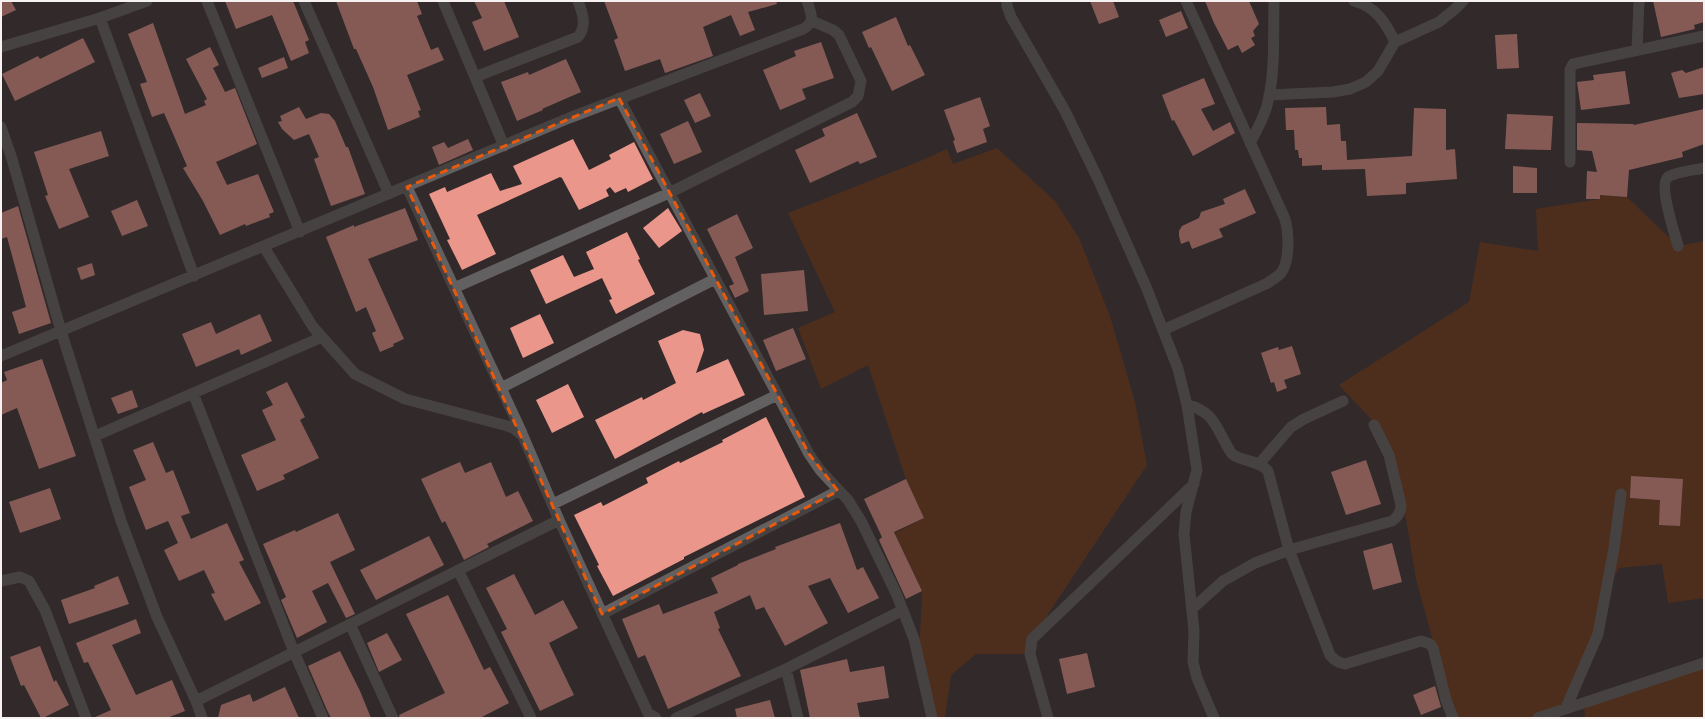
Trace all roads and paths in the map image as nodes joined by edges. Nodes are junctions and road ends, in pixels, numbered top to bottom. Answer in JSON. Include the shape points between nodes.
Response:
{"nodes":[{"id":1,"x":147,"y":1,"type":"edge"},
{"id":2,"x":207,"y":1,"type":"edge"},
{"id":3,"x":304,"y":1,"type":"edge"},
{"id":4,"x":443,"y":1,"type":"edge"},
{"id":5,"x":578,"y":1,"type":"edge"},
{"id":6,"x":807,"y":1,"type":"edge"},
{"id":7,"x":1007,"y":1,"type":"edge"},
{"id":8,"x":1186,"y":1,"type":"edge"},
{"id":9,"x":1274,"y":1,"type":"edge"},
{"id":10,"x":1354,"y":1,"type":"edge"},
{"id":11,"x":1463,"y":1,"type":"edge"},
{"id":12,"x":1639,"y":1,"type":"edge"},
{"id":13,"x":100,"y":18,"type":"junction"},
{"id":14,"x":812,"y":20,"type":"junction"},
{"id":15,"x":1704,"y":36,"type":"edge"},
{"id":16,"x":1395,"y":42,"type":"junction"},
{"id":17,"x":1,"y":47,"type":"edge"},
{"id":18,"x":1637,"y":50,"type":"junction"},
{"id":19,"x":475,"y":77,"type":"junction"},
{"id":20,"x":1269,"y":95,"type":"junction"},
{"id":21,"x":619,"y":98,"type":"junction"},
{"id":22,"x":1,"y":127,"type":"edge"},
{"id":23,"x":1250,"y":143,"type":"junction"},
{"id":24,"x":504,"y":146,"type":"junction"},
{"id":25,"x":1570,"y":162,"type":"dead end"},
{"id":26,"x":1704,"y":168,"type":"edge"},
{"id":27,"x":407,"y":187,"type":"junction"},
{"id":28,"x":669,"y":193,"type":"junction"},
{"id":29,"x":390,"y":194,"type":"junction"},
{"id":30,"x":300,"y":232,"type":"junction"},
{"id":31,"x":1678,"y":246,"type":"dead end"},
{"id":32,"x":264,"y":247,"type":"junction"},
{"id":33,"x":194,"y":276,"type":"junction"},
{"id":34,"x":715,"y":279,"type":"junction"},
{"id":35,"x":454,"y":288,"type":"junction"},
{"id":36,"x":1163,"y":330,"type":"junction"},
{"id":37,"x":61,"y":331,"type":"junction"},
{"id":38,"x":322,"y":337,"type":"junction"},
{"id":39,"x":1,"y":356,"type":"edge"},
{"id":40,"x":501,"y":388,"type":"junction"},
{"id":41,"x":193,"y":393,"type":"junction"},
{"id":42,"x":777,"y":395,"type":"junction"},
{"id":43,"x":1343,"y":401,"type":"dead end"},
{"id":44,"x":1187,"y":405,"type":"junction"},
{"id":45,"x":1374,"y":425,"type":"dead end"},
{"id":46,"x":95,"y":436,"type":"junction"},
{"id":47,"x":523,"y":436,"type":"junction"},
{"id":48,"x":1259,"y":464,"type":"junction"},
{"id":49,"x":1195,"y":484,"type":"junction"},
{"id":50,"x":838,"y":491,"type":"junction"},
{"id":51,"x":1621,"y":494,"type":"dead end"},
{"id":52,"x":553,"y":504,"type":"junction"},
{"id":53,"x":560,"y":520,"type":"junction"},
{"id":54,"x":1289,"y":550,"type":"junction"},
{"id":55,"x":458,"y":570,"type":"junction"},
{"id":56,"x":1,"y":581,"type":"edge"},
{"id":57,"x":1192,"y":609,"type":"junction"},
{"id":58,"x":903,"y":610,"type":"junction"},
{"id":59,"x":602,"y":614,"type":"junction"},
{"id":60,"x":350,"y":624,"type":"junction"},
{"id":61,"x":294,"y":652,"type":"junction"},
{"id":62,"x":1704,"y":663,"type":"edge"},
{"id":63,"x":786,"y":669,"type":"junction"},
{"id":64,"x":196,"y":701,"type":"junction"},
{"id":65,"x":1566,"y":708,"type":"junction"},
{"id":66,"x":650,"y":716,"type":"edge"},
{"id":67,"x":86,"y":718,"type":"edge"},
{"id":68,"x":202,"y":718,"type":"edge"},
{"id":69,"x":324,"y":718,"type":"edge"},
{"id":70,"x":393,"y":718,"type":"edge"},
{"id":71,"x":531,"y":718,"type":"edge"},
{"id":72,"x":676,"y":718,"type":"edge"},
{"id":73,"x":798,"y":718,"type":"edge"},
{"id":74,"x":932,"y":718,"type":"edge"},
{"id":75,"x":1048,"y":718,"type":"edge"},
{"id":76,"x":1214,"y":718,"type":"edge"},
{"id":77,"x":1453,"y":718,"type":"edge"},
{"id":78,"x":1538,"y":718,"type":"edge"}],
"edges":[{"from":1,"to":13,"type":"street"},
{"from":2,"to":30,"type":"street"},
{"from":3,"to":29,"type":"street"},
{"from":4,"to":19,"type":"street"},
{"from":5,"to":19,"type":"street","via":[[584,25],[578,37]]},
{"from":6,"to":14,"type":"street"},
{"from":7,"to":36,"type":"street","via":[[1011,17],[1065,111],[1098,179]]},
{"from":8,"to":23,"type":"street"},
{"from":9,"to":20,"type":"street","via":[[1272,78]]},
{"from":10,"to":16,"type":"street","via":[[1370,8],[1379,16],[1387,25]]},
{"from":11,"to":16,"type":"street","via":[[1439,22]]},
{"from":12,"to":18,"type":"street"},
{"from":13,"to":17,"type":"street"},
{"from":13,"to":33,"type":"street"},
{"from":14,"to":21,"type":"street","via":[[802,29]]},
{"from":14,"to":28,"type":"street","via":[[839,35],[861,81],[858,96],[852,102]]},
{"from":15,"to":18,"type":"street"},
{"from":16,"to":20,"type":"street","via":[[1378,71],[1366,82],[1350,89]]},
{"from":18,"to":25,"type":"street","via":[[1577,63],[1571,67]]},
{"from":19,"to":24,"type":"street"},
{"from":20,"to":23,"type":"street","via":[[1262,121]]},
{"from":21,"to":24,"type":"street"},
{"from":21,"to":28,"type":"street"},
{"from":22,"to":37,"type":"street"},
{"from":23,"to":36,"type":"street","via":[[1286,225],[1288,247],[1285,265],[1281,273],[1268,283]]},
{"from":24,"to":27,"type":"street"},
{"from":26,"to":31,"type":"street","via":[[1672,175],[1664,184]]},
{"from":27,"to":29,"type":"street"},
{"from":27,"to":35,"type":"street"},
{"from":28,"to":34,"type":"street"},
{"from":28,"to":35,"type":"street"},
{"from":29,"to":30,"type":"street"},
{"from":30,"to":32,"type":"street"},
{"from":32,"to":33,"type":"street"},
{"from":32,"to":38,"type":"street","via":[[313,327]]},
{"from":33,"to":37,"type":"street"},
{"from":34,"to":40,"type":"street"},
{"from":34,"to":42,"type":"street"},
{"from":35,"to":40,"type":"street"},
{"from":36,"to":44,"type":"street","via":[[1178,369]]},
{"from":37,"to":39,"type":"street"},
{"from":37,"to":46,"type":"street"},
{"from":38,"to":41,"type":"street"},
{"from":38,"to":47,"type":"street","via":[[355,374],[405,399],[504,425]]},
{"from":40,"to":47,"type":"street"},
{"from":41,"to":46,"type":"street"},
{"from":41,"to":61,"type":"street"},
{"from":42,"to":50,"type":"street","via":[[809,454]]},
{"from":42,"to":52,"type":"street"},
{"from":43,"to":48,"type":"street","via":[[1291,427]]},
{"from":44,"to":48,"type":"street","via":[[1195,407],[1214,421],[1232,454]]},
{"from":44,"to":49,"type":"street","via":[[1197,464]]},
{"from":45,"to":54,"type":"street","via":[[1390,455],[1401,505],[1397,518]]},
{"from":46,"to":64,"type":"street","via":[[121,521],[157,617]]},
{"from":47,"to":52,"type":"street"},
{"from":48,"to":54,"type":"street","via":[[1271,477]]},
{"from":49,"to":57,"type":"street","via":[[1186,512],[1184,534]]},
{"from":49,"to":75,"type":"street","via":[[1032,639],[1030,654]]},
{"from":50,"to":58,"type":"street","via":[[848,500],[861,521]]},
{"from":50,"to":59,"type":"street"},
{"from":51,"to":65,"type":"street","via":[[1598,634]]},
{"from":52,"to":53,"type":"street"},
{"from":53,"to":55,"type":"street"},
{"from":53,"to":59,"type":"street"},
{"from":54,"to":57,"type":"street","via":[[1239,571],[1208,593]]},
{"from":54,"to":77,"type":"street","via":[[1333,659],[1345,664],[1422,641],[1426,642],[1433,648]]},
{"from":55,"to":60,"type":"street"},
{"from":55,"to":71,"type":"street"},
{"from":56,"to":67,"type":"street","via":[[20,577],[29,581],[45,610]]},
{"from":57,"to":76,"type":"street","via":[[1195,669]]},
{"from":58,"to":63,"type":"street"},
{"from":58,"to":74,"type":"street","via":[[914,639]]},
{"from":59,"to":66,"type":"street"},
{"from":60,"to":61,"type":"street"},
{"from":60,"to":70,"type":"street"},
{"from":61,"to":64,"type":"street"},
{"from":61,"to":69,"type":"street"},
{"from":62,"to":65,"type":"street"},
{"from":63,"to":72,"type":"street"},
{"from":63,"to":73,"type":"street"},
{"from":64,"to":68,"type":"street"},
{"from":65,"to":78,"type":"street"}]}
